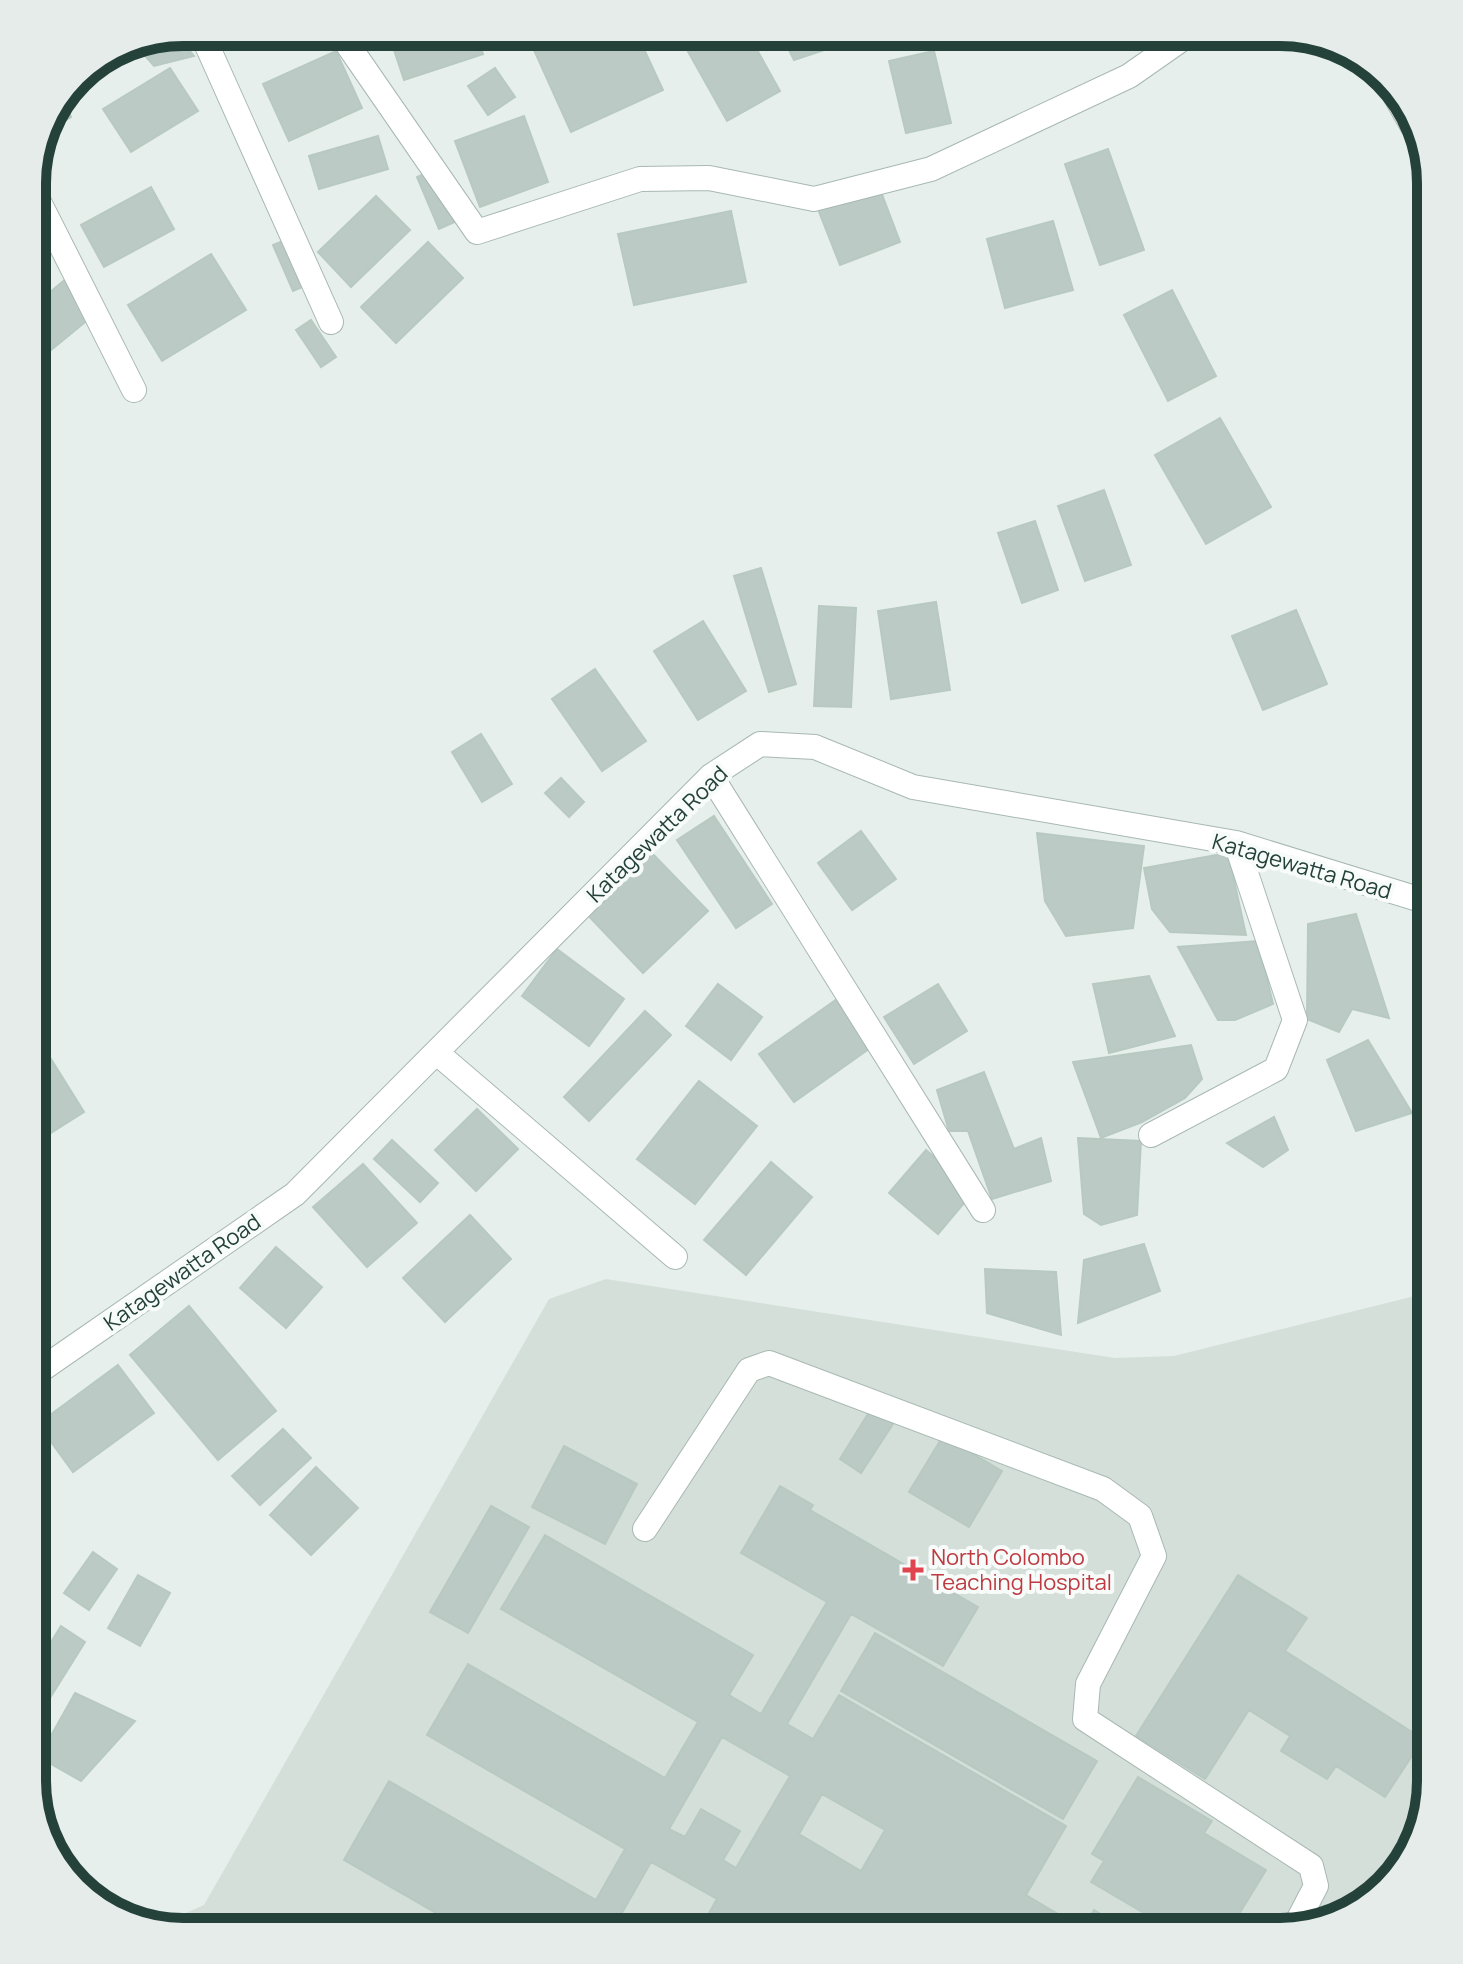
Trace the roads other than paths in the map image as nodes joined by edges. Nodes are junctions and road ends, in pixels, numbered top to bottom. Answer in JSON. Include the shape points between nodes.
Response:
{"nodes":[{"id":1,"x":207,"y":46,"type":"edge"},
{"id":2,"x":349,"y":46,"type":"edge"},
{"id":3,"x":1172,"y":46,"type":"edge"},
{"id":4,"x":46,"y":216,"type":"edge"},
{"id":5,"x":331,"y":322,"type":"dead end"},
{"id":6,"x":134,"y":390,"type":"dead end"},
{"id":7,"x":711,"y":776,"type":"junction"},
{"id":8,"x":1236,"y":843,"type":"junction"},
{"id":9,"x":1417,"y":899,"type":"edge"},
{"id":10,"x":437,"y":1053,"type":"junction"},
{"id":11,"x":1151,"y":1135,"type":"dead end"},
{"id":12,"x":983,"y":1210,"type":"dead end"},
{"id":13,"x":675,"y":1257,"type":"dead end"},
{"id":14,"x":46,"y":1366,"type":"edge"},
{"id":15,"x":645,"y":1529,"type":"dead end"},
{"id":16,"x":1300,"y":1917,"type":"edge"}],
"edges":[{"from":1,"to":5,"type":"street"},
{"from":2,"to":3,"type":"street","via":[[477,232],[640,179],[709,178],[814,199],[931,169],[1129,76]]},
{"from":4,"to":6,"type":"street"},
{"from":7,"to":8,"type":"street","name":"Katagewatta Road","via":[[760,744],[815,747],[913,787]]},
{"from":7,"to":10,"type":"street","name":"Katagewatta Road"},
{"from":7,"to":12,"type":"street"},
{"from":8,"to":9,"type":"street","name":"Katagewatta Road"},
{"from":8,"to":11,"type":"street","via":[[1295,1020],[1276,1069]]},
{"from":10,"to":13,"type":"street"},
{"from":10,"to":14,"type":"street","name":"Katagewatta Road","via":[[295,1194]]},
{"from":15,"to":16,"type":"street","via":[[749,1370],[769,1363],[1103,1489],[1140,1516],[1154,1556],[1088,1684],[1085,1719],[1311,1866],[1316,1886]]}]}
